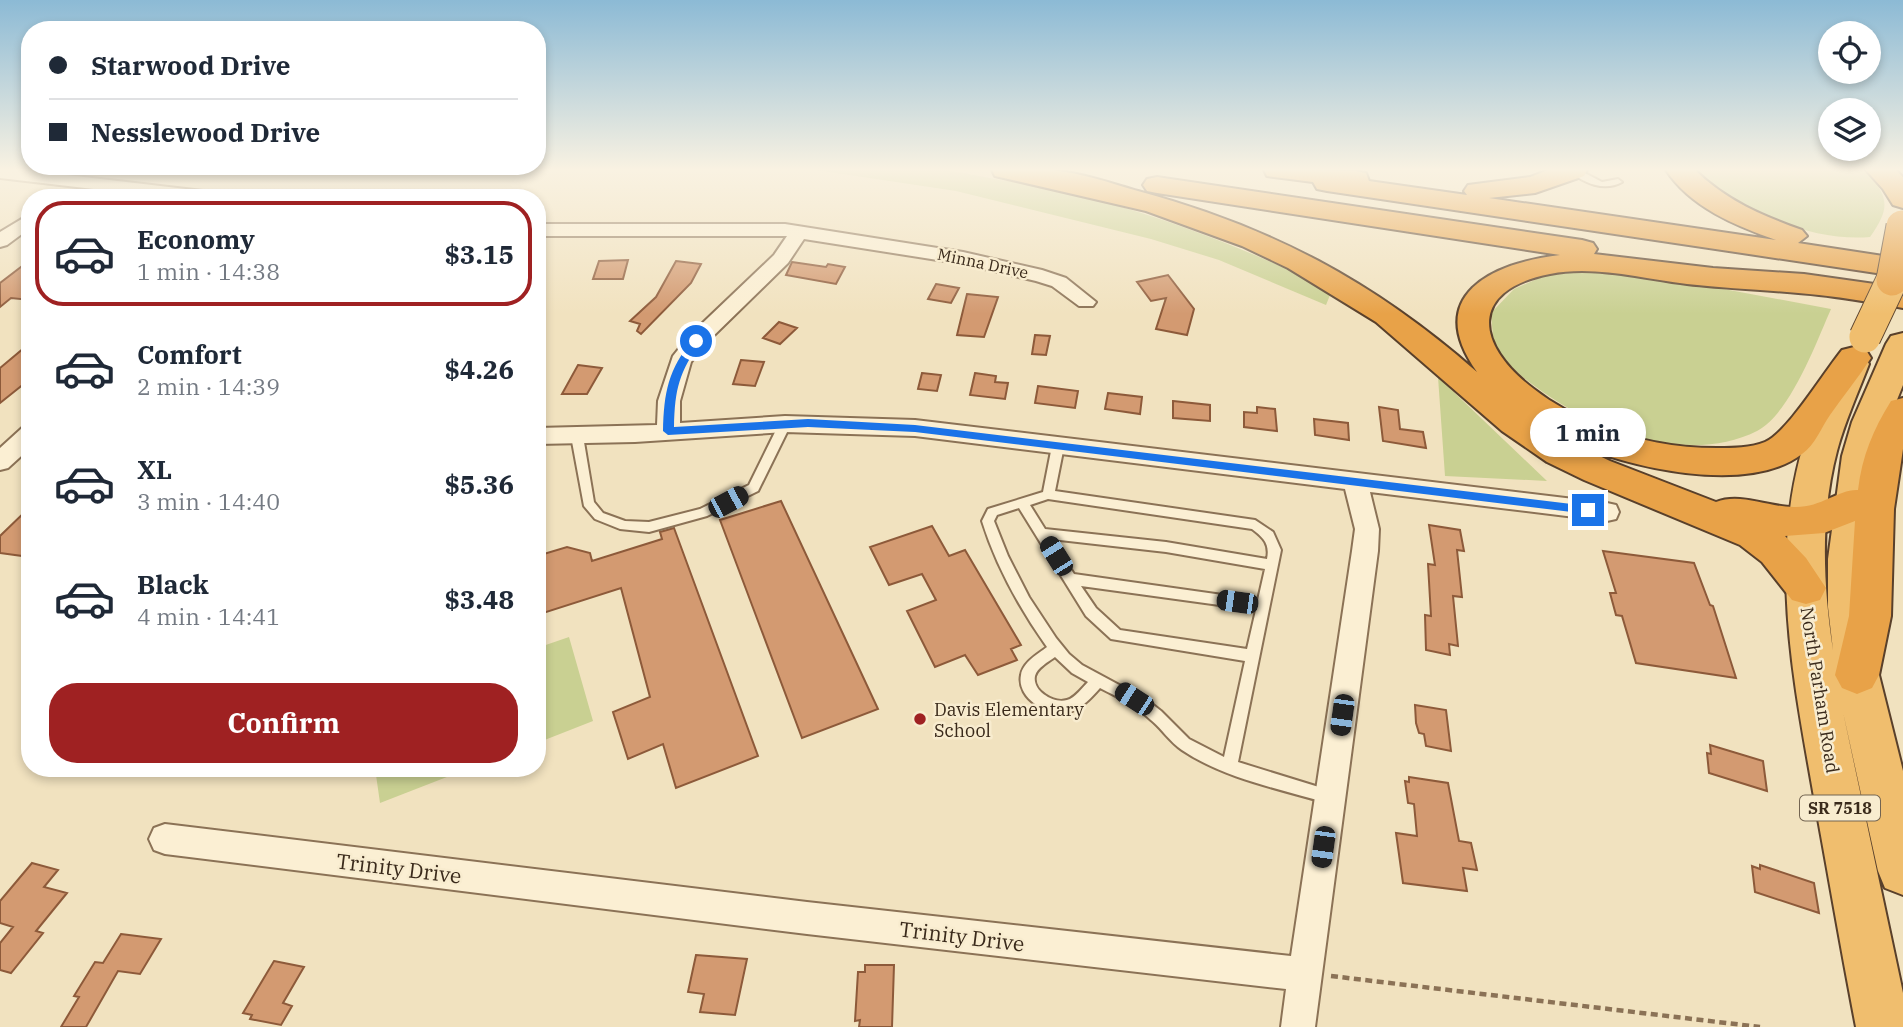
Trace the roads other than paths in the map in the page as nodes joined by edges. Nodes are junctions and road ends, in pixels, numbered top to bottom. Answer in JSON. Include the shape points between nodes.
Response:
{"nodes":[{"id":1,"x":1196,"y":218,"type":"edge"},
{"id":2,"x":1378,"y":218,"type":"edge"},
{"id":3,"x":1538,"y":218,"type":"edge"},
{"id":4,"x":1748,"y":218,"type":"edge"},
{"id":5,"x":1903,"y":218,"type":"edge"},
{"id":6,"x":21,"y":226,"type":"edge"},
{"id":7,"x":546,"y":230,"type":"edge"},
{"id":8,"x":799,"y":232,"type":"junction"},
{"id":9,"x":0,"y":241,"type":"edge"},
{"id":10,"x":1900,"y":276,"type":"edge"},
{"id":11,"x":1828,"y":286,"type":"junction"},
{"id":12,"x":1086,"y":302,"type":"dead end"},
{"id":13,"x":1903,"y":344,"type":"edge"},
{"id":14,"x":1860,"y":347,"type":"junction"},
{"id":15,"x":1903,"y":410,"type":"edge"},
{"id":16,"x":785,"y":424,"type":"junction"},
{"id":17,"x":668,"y":431,"type":"junction"},
{"id":18,"x":546,"y":436,"type":"edge"},
{"id":19,"x":578,"y":436,"type":"junction"},
{"id":20,"x":21,"y":442,"type":"edge"},
{"id":21,"x":1058,"y":446,"type":"junction"},
{"id":22,"x":0,"y":462,"type":"edge"},
{"id":23,"x":1356,"y":482,"type":"junction"},
{"id":24,"x":1048,"y":495,"type":"junction"},
{"id":25,"x":1022,"y":503,"type":"junction"},
{"id":26,"x":1684,"y":503,"type":"junction"},
{"id":27,"x":1855,"y":503,"type":"junction"},
{"id":28,"x":1608,"y":512,"type":"dead end"},
{"id":29,"x":1808,"y":523,"type":"junction"},
{"id":30,"x":1041,"y":533,"type":"junction"},
{"id":31,"x":1272,"y":565,"type":"junction"},
{"id":32,"x":1070,"y":579,"type":"junction"},
{"id":33,"x":1806,"y":588,"type":"junction"},
{"id":34,"x":1263,"y":606,"type":"junction"},
{"id":35,"x":1056,"y":648,"type":"junction"},
{"id":36,"x":1253,"y":656,"type":"junction"},
{"id":37,"x":1857,"y":674,"type":"junction"},
{"id":38,"x":1100,"y":680,"type":"junction"},
{"id":39,"x":1230,"y":765,"type":"junction"},
{"id":40,"x":1330,"y":797,"type":"junction"},
{"id":41,"x":1895,"y":800,"type":"edge"},
{"id":42,"x":165,"y":839,"type":"dead end"},
{"id":43,"x":1903,"y":871,"type":"edge"},
{"id":44,"x":1305,"y":974,"type":"junction"},
{"id":45,"x":1298,"y":1027,"type":"edge"},
{"id":46,"x":1882,"y":1027,"type":"edge"}],
"edges":[{"from":1,"to":26,"type":"highway","via":[[1332,278],[1387,315],[1530,434],[1588,467]]},
{"from":2,"to":11,"type":"highway"},
{"from":3,"to":10,"type":"highway"},
{"from":4,"to":10,"type":"highway"},
{"from":5,"to":10,"type":"highway","bridge":true},
{"from":6,"to":9,"type":"street"},
{"from":7,"to":8,"type":"street","name":"Minna Drive"},
{"from":8,"to":12,"type":"street","name":"Minna Drive","via":[[963,258],[1042,276]]},
{"from":8,"to":17,"type":"street","via":[[781,258],[681,361],[669,401]]},
{"from":10,"to":11,"type":"highway"},
{"from":10,"to":14,"type":"highway","name":"North Parham Road","number":"SR 7518","bridge":true},
{"from":11,"to":14,"type":"highway","via":[[1604,263],[1550,264],[1513,273],[1491,285],[1474,305],[1471,331],[1495,375],[1546,415],[1607,443],[1691,461],[1750,459],[1783,449],[1802,434]]},
{"from":13,"to":27,"type":"highway","number":"SR 7518","via":[[1870,422],[1860,456]]},
{"from":14,"to":29,"type":"highway","name":"North Parham Road","number":"SR 7518","via":[[1816,464]]},
{"from":15,"to":37,"type":"highway","via":[[1886,448],[1878,485],[1870,616]]},
{"from":16,"to":17,"type":"street"},
{"from":16,"to":19,"type":"lane","via":[[754,488],[703,513],[649,527],[624,526],[599,516],[588,503]]},
{"from":16,"to":21,"type":"street","via":[[915,428]]},
{"from":17,"to":19,"type":"street"},
{"from":18,"to":19,"type":"street"},
{"from":20,"to":22,"type":"street"},
{"from":21,"to":23,"type":"street"},
{"from":21,"to":24,"type":"lane"},
{"from":23,"to":28,"type":"street"},
{"from":23,"to":40,"type":"street","via":[[1367,529]]},
{"from":24,"to":25,"type":"lane"},
{"from":24,"to":31,"type":"lane","via":[[1255,525],[1269,535],[1275,550]]},
{"from":25,"to":30,"type":"lane"},
{"from":25,"to":35,"type":"lane","via":[[992,512],[988,521],[998,552]]},
{"from":26,"to":29,"type":"highway"},
{"from":26,"to":33,"type":"highway","via":[[1763,541]]},
{"from":27,"to":29,"type":"highway"},
{"from":27,"to":37,"type":"highway","number":"SR 7518","via":[[1848,579]]},
{"from":29,"to":33,"type":"highway","name":"North Parham Road","number":"SR 7518"},
{"from":30,"to":31,"type":"lane"},
{"from":30,"to":32,"type":"lane"},
{"from":31,"to":34,"type":"lane"},
{"from":32,"to":34,"type":"lane"},
{"from":32,"to":36,"type":"lane","via":[[1091,612],[1116,635]]},
{"from":33,"to":46,"type":"highway","name":"North Parham Road","number":"SR 7518","via":[[1819,706]]},
{"from":34,"to":36,"type":"lane"},
{"from":35,"to":38,"type":"lane","via":[[1077,669]]},
{"from":35,"to":38,"type":"lane","via":[[1028,674],[1030,687],[1041,701],[1059,707],[1074,704]]},
{"from":36,"to":39,"type":"lane"},
{"from":37,"to":41,"type":"highway","number":"SR 7518"},
{"from":38,"to":39,"type":"lane","via":[[1152,711],[1188,747]]},
{"from":39,"to":40,"type":"lane"},
{"from":40,"to":44,"type":"street"},
{"from":41,"to":43,"type":"highway","number":"SR 7518"},
{"from":42,"to":44,"type":"street","name":"Trinity Drive"},
{"from":44,"to":45,"type":"street"}]}
